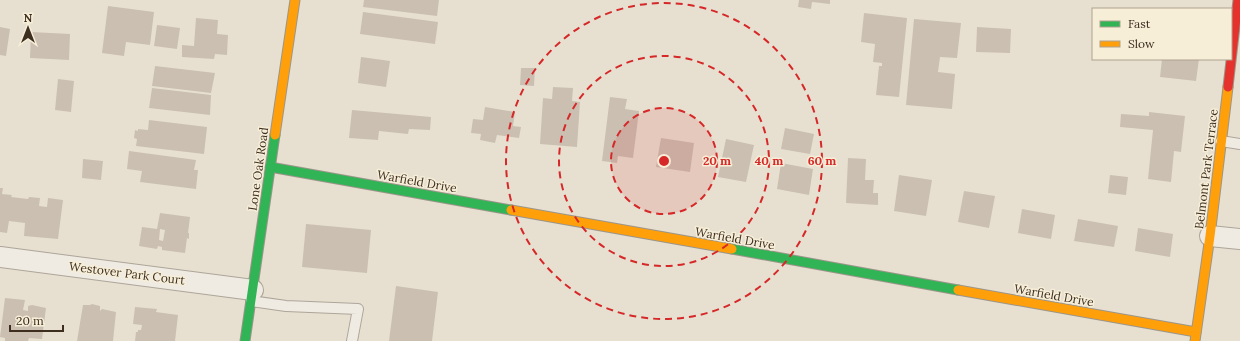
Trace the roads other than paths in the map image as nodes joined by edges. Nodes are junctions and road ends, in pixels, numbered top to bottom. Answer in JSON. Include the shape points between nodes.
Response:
{"nodes":[{"id":1,"x":295,"y":0,"type":"edge"},
{"id":2,"x":1238,"y":0,"type":"edge"},
{"id":3,"x":1232,"y":50,"type":"edge"},
{"id":4,"x":1231,"y":60,"type":"edge"},
{"id":5,"x":1221,"y":141,"type":"junction"},
{"id":6,"x":1240,"y":144,"type":"edge"},
{"id":7,"x":270,"y":167,"type":"junction"},
{"id":8,"x":1210,"y":236,"type":"junction"},
{"id":9,"x":1240,"y":239,"type":"edge"},
{"id":10,"x":0,"y":257,"type":"edge"},
{"id":11,"x":252,"y":296,"type":"junction"},
{"id":12,"x":1196,"y":337,"type":"edge"},
{"id":13,"x":245,"y":341,"type":"edge"},
{"id":14,"x":352,"y":341,"type":"edge"}],
"edges":[{"from":1,"to":7,"type":"street","name":"Lone Oak Road"},
{"from":2,"to":3,"type":"street","name":"Belmont Park Terrace"},
{"from":4,"to":5,"type":"street","name":"Belmont Park Terrace"},
{"from":5,"to":6,"type":"lane"},
{"from":5,"to":8,"type":"street","name":"Belmont Park Terrace"},
{"from":7,"to":11,"type":"street","name":"Lone Oak Road"},
{"from":7,"to":12,"type":"street","name":"Warfield Drive"},
{"from":8,"to":9,"type":"street"},
{"from":8,"to":12,"type":"street","name":"Belmont Park Terrace"},
{"from":10,"to":11,"type":"street","name":"Westover Park Court"},
{"from":11,"to":13,"type":"street","name":"Lone Oak Road"},
{"from":11,"to":14,"type":"lane","via":[[286,306],[358,309]]}]}
